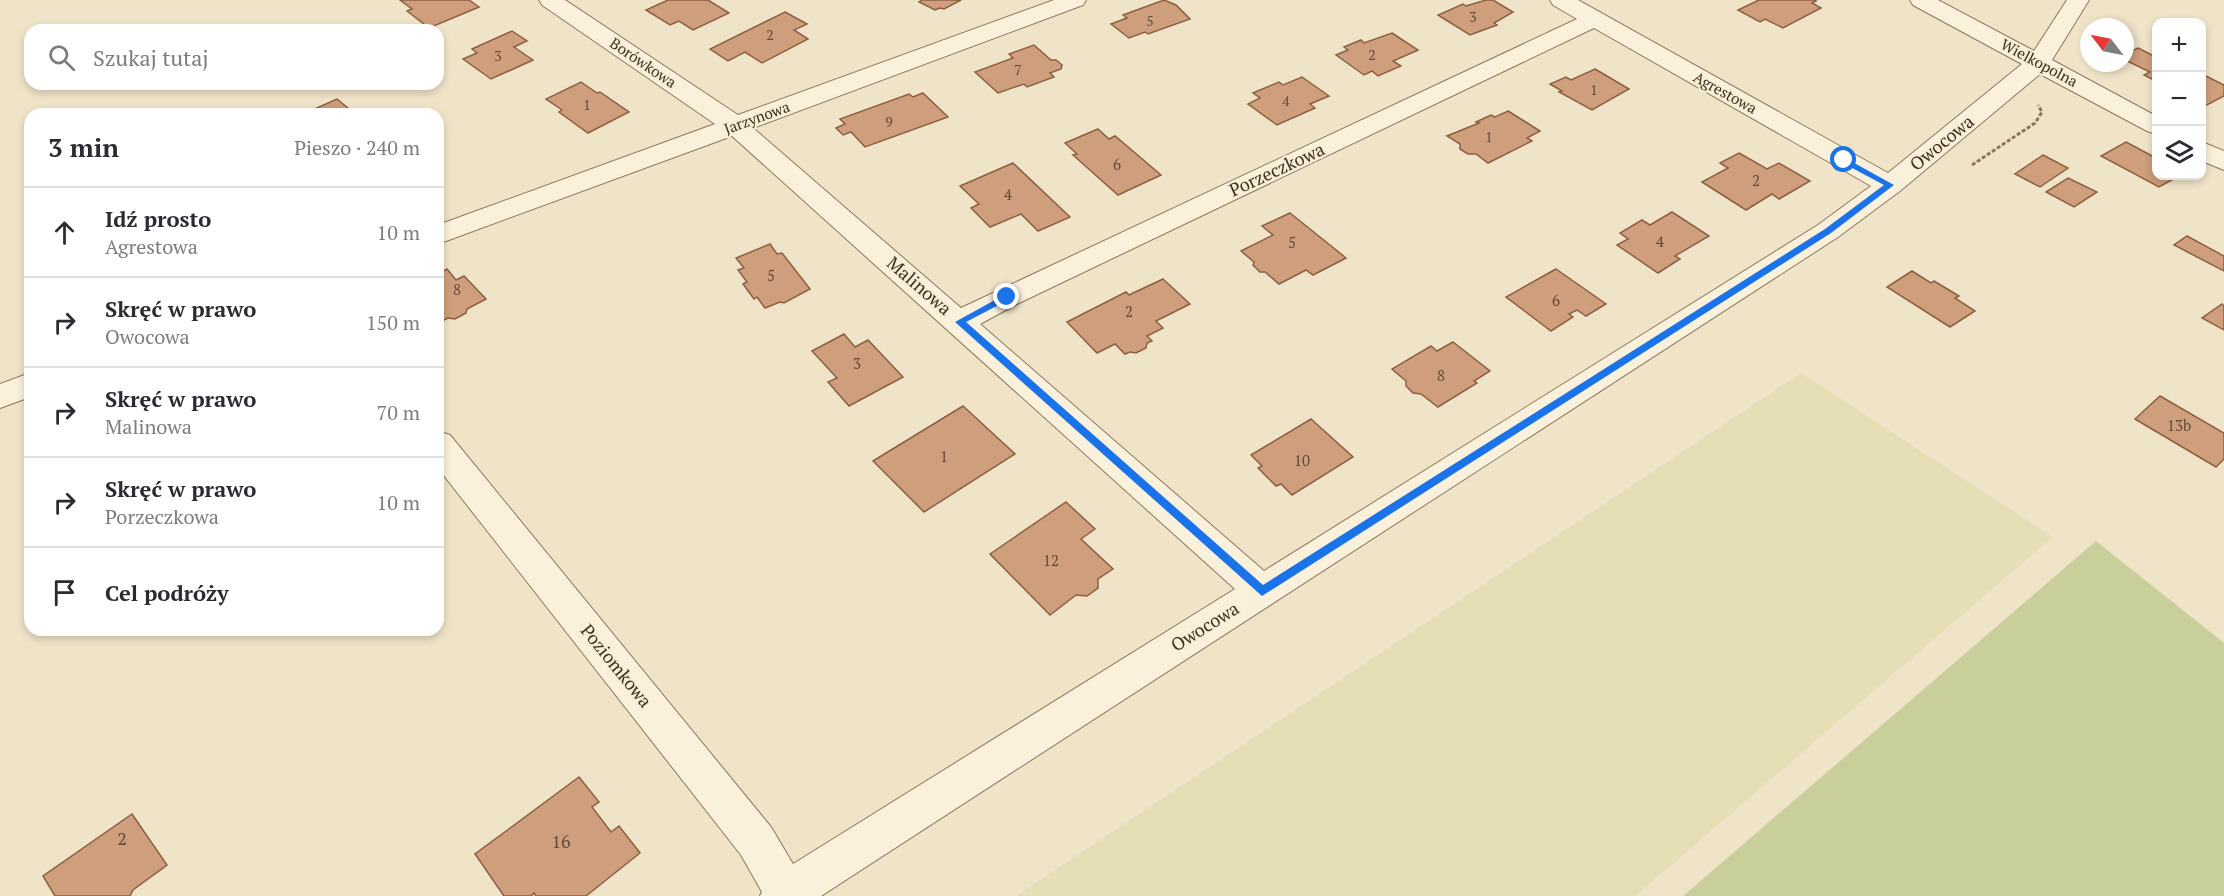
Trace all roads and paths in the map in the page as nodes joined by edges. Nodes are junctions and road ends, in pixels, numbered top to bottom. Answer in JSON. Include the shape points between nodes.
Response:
{"nodes":[{"id":1,"x":550,"y":0,"type":"edge"},
{"id":2,"x":1075,"y":0,"type":"edge"},
{"id":3,"x":1561,"y":0,"type":"edge"},
{"id":4,"x":1921,"y":0,"type":"edge"},
{"id":5,"x":2078,"y":0,"type":"edge"},
{"id":6,"x":1595,"y":19,"type":"junction"},
{"id":7,"x":2037,"y":64,"type":"junction"},
{"id":8,"x":2152,"y":123,"type":"edge"},
{"id":9,"x":736,"y":126,"type":"junction"},
{"id":10,"x":2206,"y":152,"type":"edge"},
{"id":11,"x":2224,"y":162,"type":"edge"},
{"id":12,"x":1890,"y":185,"type":"junction"},
{"id":13,"x":444,"y":233,"type":"edge"},
{"id":14,"x":960,"y":322,"type":"junction"},
{"id":15,"x":24,"y":387,"type":"edge"},
{"id":16,"x":0,"y":396,"type":"edge"},
{"id":17,"x":444,"y":451,"type":"edge"},
{"id":18,"x":1262,"y":591,"type":"junction"},
{"id":19,"x":784,"y":895,"type":"edge"}],
"edges":[{"from":1,"to":9,"type":"street","name":"Borówkowa"},
{"from":2,"to":9,"type":"street","name":"Jarzynowa"},
{"from":3,"to":6,"type":"street","name":"Agrestowa"},
{"from":4,"to":7,"type":"street","name":"Wielkopolna"},
{"from":5,"to":7,"type":"street","name":"Owocowa"},
{"from":6,"to":12,"type":"street","name":"Agrestowa"},
{"from":6,"to":14,"type":"street","name":"Porzeczkowa"},
{"from":7,"to":8,"type":"street","name":"Wielkopolna"},
{"from":7,"to":12,"type":"street","name":"Owocowa"},
{"from":9,"to":13,"type":"street","name":"Jarzynowa"},
{"from":9,"to":14,"type":"street","name":"Malinowa"},
{"from":10,"to":11,"type":"street"},
{"from":12,"to":18,"type":"street","name":"Owocowa","via":[[1828,231]]},
{"from":14,"to":18,"type":"street","name":"Malinowa"},
{"from":15,"to":16,"type":"street"},
{"from":17,"to":19,"type":"street","name":"Poziomkowa","via":[[756,841]]},
{"from":18,"to":19,"type":"street","name":"Owocowa"}]}
